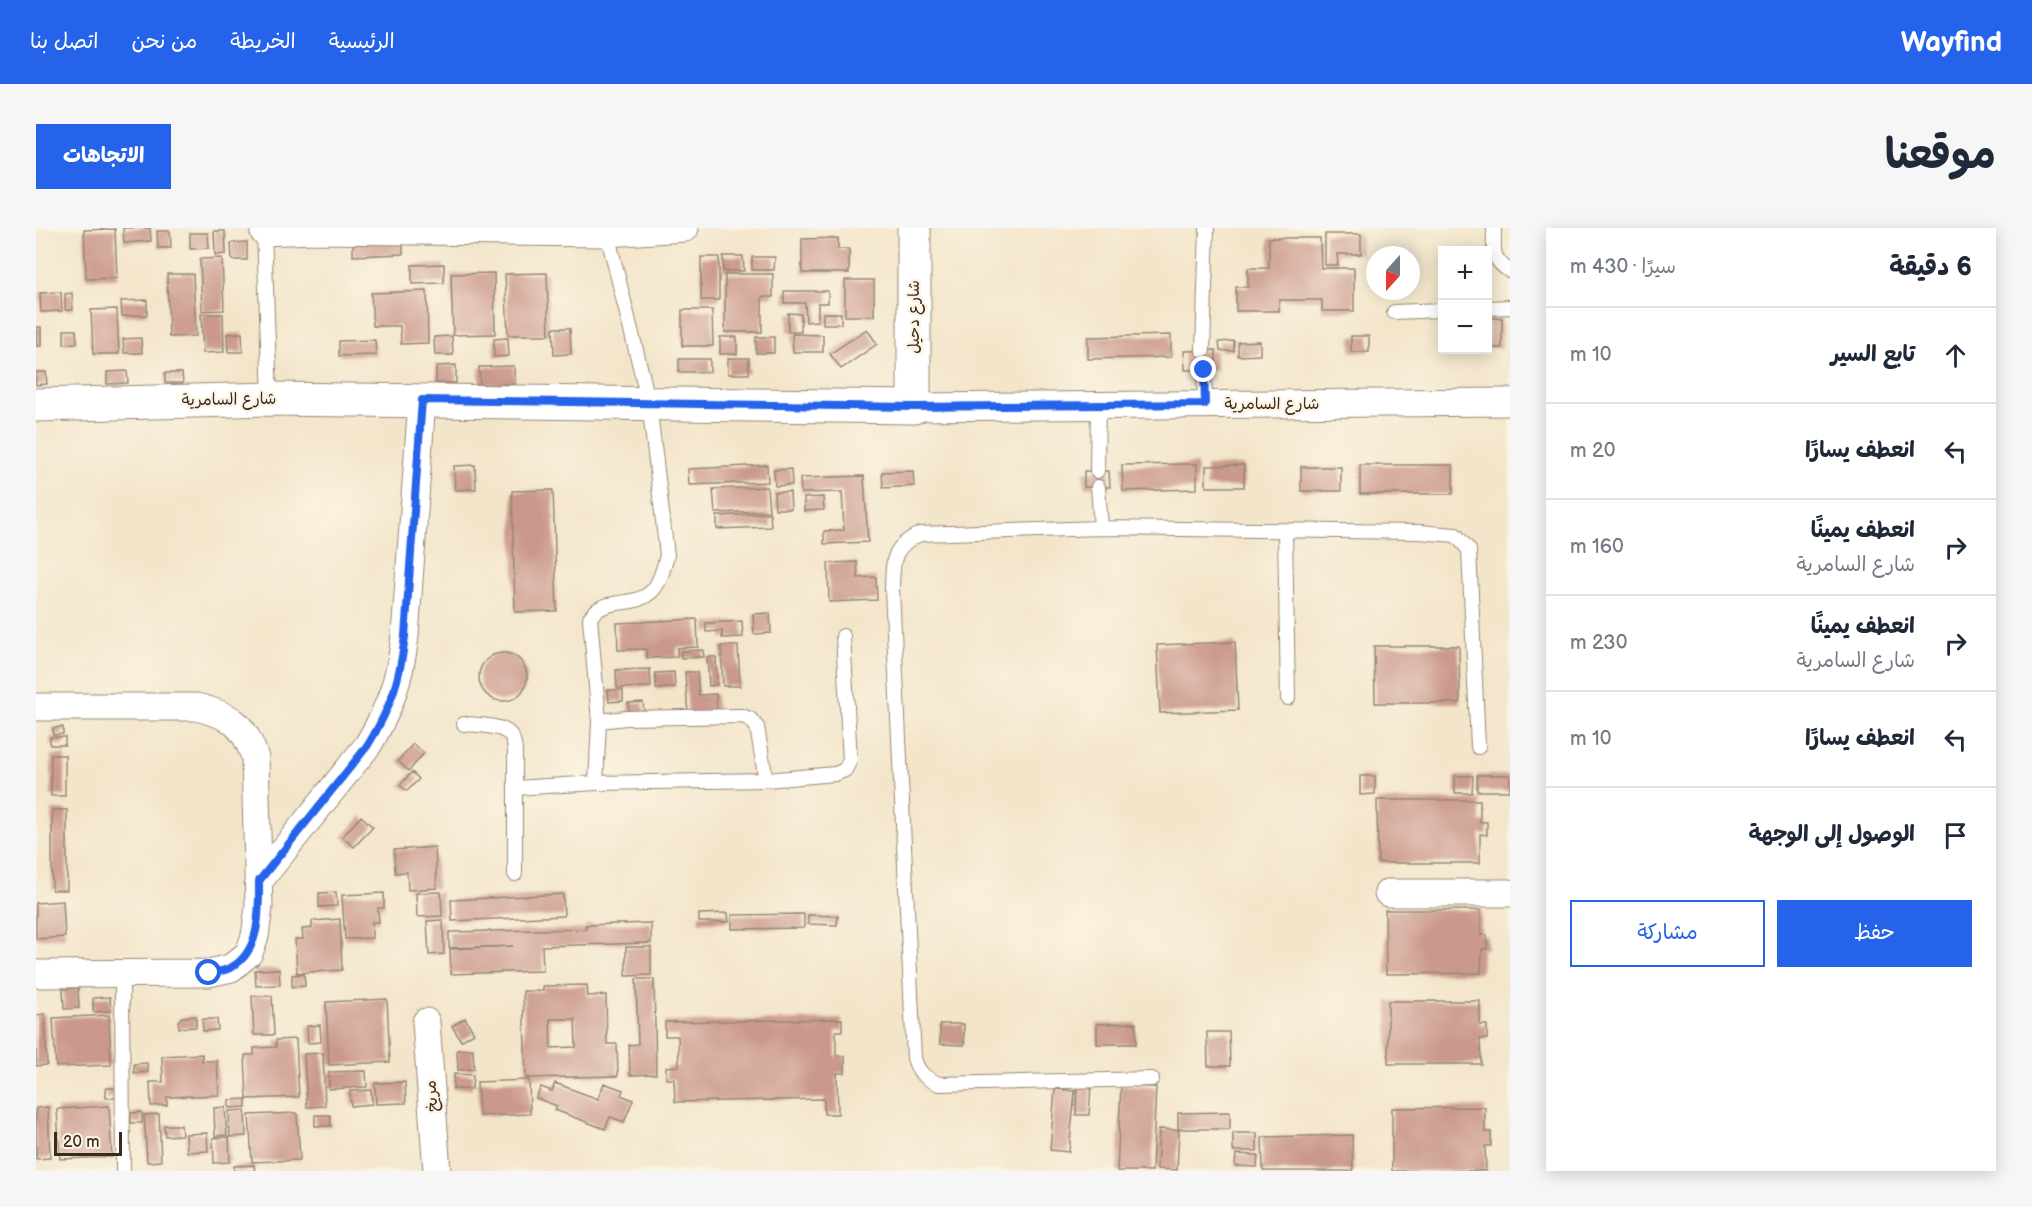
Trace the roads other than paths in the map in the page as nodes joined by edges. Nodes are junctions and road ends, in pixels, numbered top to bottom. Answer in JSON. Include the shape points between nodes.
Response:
{"nodes":[{"id":1,"x":685,"y":228,"type":"edge"},
{"id":2,"x":914,"y":228,"type":"edge"},
{"id":3,"x":1207,"y":228,"type":"edge"},
{"id":4,"x":1494,"y":228,"type":"edge"},
{"id":5,"x":264,"y":230,"type":"edge"},
{"id":6,"x":492,"y":230,"type":"edge"},
{"id":7,"x":607,"y":232,"type":"junction"},
{"id":8,"x":1510,"y":271,"type":"edge"},
{"id":9,"x":1510,"y":307,"type":"edge"},
{"id":10,"x":1492,"y":308,"type":"edge"},
{"id":11,"x":1438,"y":310,"type":"edge"},
{"id":12,"x":1394,"y":312,"type":"dead end"},
{"id":13,"x":1203,"y":350,"type":"dead end"},
{"id":14,"x":1204,"y":370,"type":"dead end"},
{"id":15,"x":270,"y":399,"type":"junction"},
{"id":16,"x":422,"y":400,"type":"junction"},
{"id":17,"x":1510,"y":402,"type":"edge"},
{"id":18,"x":649,"y":403,"type":"junction"},
{"id":19,"x":1205,"y":404,"type":"junction"},
{"id":20,"x":36,"y":405,"type":"edge"},
{"id":21,"x":1098,"y":405,"type":"junction"},
{"id":22,"x":914,"y":407,"type":"junction"},
{"id":23,"x":1097,"y":471,"type":"dead end"},
{"id":24,"x":1098,"y":487,"type":"dead end"},
{"id":25,"x":1101,"y":528,"type":"junction"},
{"id":26,"x":1285,"y":531,"type":"junction"},
{"id":27,"x":843,"y":636,"type":"dead end"},
{"id":28,"x":1288,"y":698,"type":"dead end"},
{"id":29,"x":36,"y":707,"type":"edge"},
{"id":30,"x":599,"y":721,"type":"junction"},
{"id":31,"x":464,"y":724,"type":"dead end"},
{"id":32,"x":1478,"y":747,"type":"dead end"},
{"id":33,"x":766,"y":780,"type":"junction"},
{"id":34,"x":596,"y":783,"type":"junction"},
{"id":35,"x":515,"y":788,"type":"junction"},
{"id":36,"x":515,"y":874,"type":"dead end"},
{"id":37,"x":259,"y":881,"type":"junction"},
{"id":38,"x":1388,"y":893,"type":"dead end"},
{"id":39,"x":1510,"y":893,"type":"edge"},
{"id":40,"x":36,"y":974,"type":"edge"},
{"id":41,"x":122,"y":975,"type":"junction"},
{"id":42,"x":426,"y":1022,"type":"dead end"},
{"id":43,"x":1152,"y":1079,"type":"dead end"},
{"id":44,"x":123,"y":1171,"type":"edge"},
{"id":45,"x":437,"y":1171,"type":"edge"}],
"edges":[{"from":1,"to":7,"type":"street"},
{"from":2,"to":22,"type":"street","name":"شارع دحيل"},
{"from":3,"to":13,"type":"lane"},
{"from":4,"to":8,"type":"lane","via":[[1494,254],[1498,263]]},
{"from":5,"to":6,"type":"street"},
{"from":5,"to":15,"type":"lane"},
{"from":6,"to":7,"type":"street"},
{"from":7,"to":18,"type":"lane"},
{"from":9,"to":10,"type":"lane"},
{"from":11,"to":12,"type":"lane"},
{"from":14,"to":19,"type":"lane"},
{"from":15,"to":16,"type":"street","name":"شارع السامرية"},
{"from":15,"to":20,"type":"street","name":"شارع السامرية"},
{"from":16,"to":18,"type":"street","name":"شارع السامرية"},
{"from":16,"to":37,"type":"street","via":[[405,636],[394,693],[368,745]]},
{"from":17,"to":19,"type":"street","name":"شارع السامرية"},
{"from":18,"to":22,"type":"street","name":"شارع السامرية"},
{"from":18,"to":30,"type":"lane","via":[[667,555],[652,590],[631,603],[603,605],[590,618]]},
{"from":19,"to":21,"type":"street","name":"شارع السامرية"},
{"from":21,"to":22,"type":"street","name":"شارع السامرية"},
{"from":21,"to":23,"type":"lane"},
{"from":24,"to":25,"type":"lane"},
{"from":25,"to":26,"type":"lane"},
{"from":25,"to":43,"type":"lane","via":[[920,534],[907,540],[893,558],[914,1058],[925,1079],[939,1084]]},
{"from":26,"to":28,"type":"lane"},
{"from":26,"to":32,"type":"lane","via":[[1456,535],[1469,550]]},
{"from":27,"to":33,"type":"lane","via":[[850,760],[844,770],[835,774]]},
{"from":29,"to":37,"type":"street","via":[[196,707],[221,713],[237,725],[249,740],[255,758]]},
{"from":30,"to":33,"type":"lane","via":[[742,716],[757,727]]},
{"from":30,"to":34,"type":"lane"},
{"from":31,"to":35,"type":"lane","via":[[509,731],[514,740]]},
{"from":33,"to":34,"type":"lane"},
{"from":34,"to":35,"type":"lane"},
{"from":35,"to":36,"type":"lane"},
{"from":37,"to":41,"type":"street","via":[[255,936],[249,953],[231,968],[209,973]]},
{"from":38,"to":39,"type":"street"},
{"from":40,"to":41,"type":"street"},
{"from":41,"to":44,"type":"lane"},
{"from":42,"to":45,"type":"street","name":"مريخ"}]}
